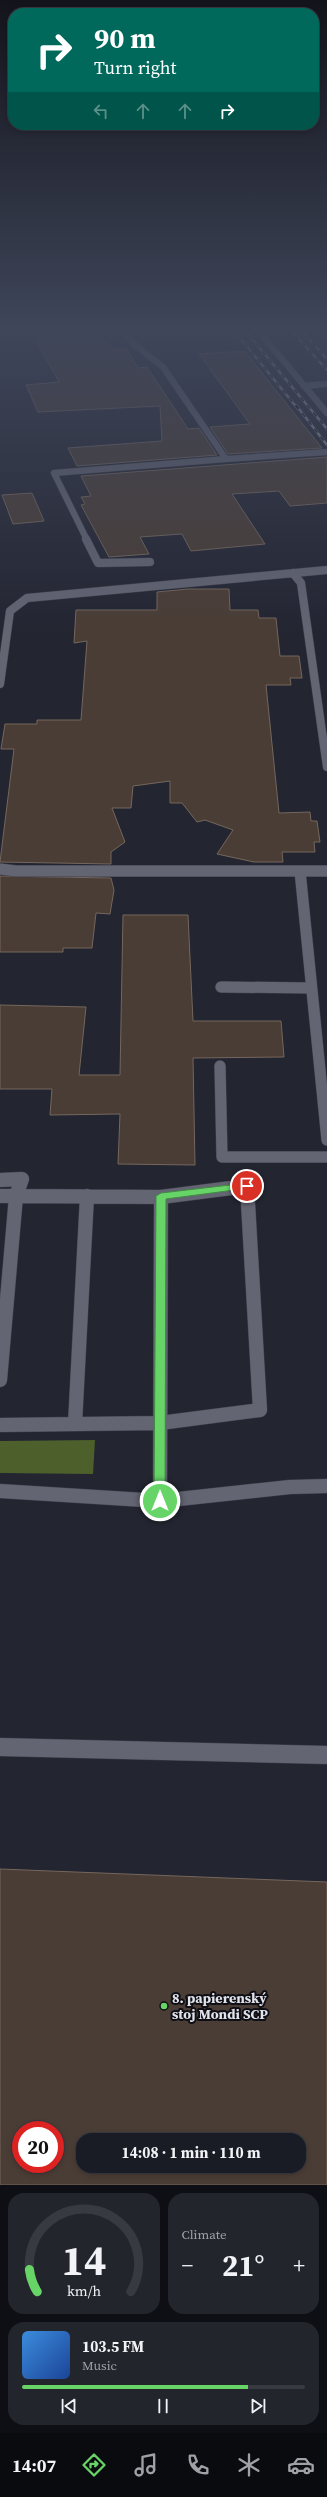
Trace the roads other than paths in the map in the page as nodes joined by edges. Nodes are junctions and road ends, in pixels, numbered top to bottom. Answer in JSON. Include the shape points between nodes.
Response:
{"nodes":[{"id":1,"x":206,"y":430,"type":"edge"},
{"id":2,"x":327,"y":452,"type":"edge"},
{"id":3,"x":226,"y":459,"type":"junction"},
{"id":4,"x":150,"y":562,"type":"dead end"},
{"id":5,"x":327,"y":570,"type":"edge"},
{"id":6,"x":293,"y":573,"type":"junction"},
{"id":7,"x":0,"y":684,"type":"edge"},
{"id":8,"x":327,"y":767,"type":"edge"},
{"id":9,"x":0,"y":869,"type":"edge"},
{"id":10,"x":300,"y":871,"type":"junction"},
{"id":11,"x":327,"y":871,"type":"edge"},
{"id":12,"x":221,"y":987,"type":"dead end"},
{"id":13,"x":312,"y":988,"type":"junction"},
{"id":14,"x":220,"y":1066,"type":"dead end"},
{"id":15,"x":327,"y":1140,"type":"edge"},
{"id":16,"x":327,"y":1157,"type":"edge"},
{"id":17,"x":0,"y":1180,"type":"edge"},
{"id":18,"x":0,"y":1196,"type":"edge"},
{"id":19,"x":16,"y":1196,"type":"junction"},
{"id":20,"x":87,"y":1196,"type":"junction"},
{"id":21,"x":161,"y":1196,"type":"junction"},
{"id":22,"x":0,"y":1380,"type":"edge"},
{"id":23,"x":160,"y":1423,"type":"junction"},
{"id":24,"x":75,"y":1424,"type":"junction"},
{"id":25,"x":0,"y":1425,"type":"edge"},
{"id":26,"x":327,"y":1486,"type":"edge"},
{"id":27,"x":0,"y":1491,"type":"edge"},
{"id":28,"x":160,"y":1501,"type":"junction"},
{"id":29,"x":0,"y":1747,"type":"edge"},
{"id":30,"x":327,"y":1755,"type":"edge"}],
"edges":[{"from":1,"to":3,"type":"lane"},
{"from":2,"to":3,"type":"lane"},
{"from":3,"to":4,"type":"lane","via":[[54,473],[98,563]]},
{"from":5,"to":6,"type":"lane"},
{"from":6,"to":7,"type":"lane","via":[[27,598],[10,611]]},
{"from":6,"to":8,"type":"lane","via":[[301,583]]},
{"from":9,"to":10,"type":"lane"},
{"from":10,"to":11,"type":"lane"},
{"from":10,"to":13,"type":"lane"},
{"from":12,"to":13,"type":"lane"},
{"from":13,"to":15,"type":"lane"},
{"from":14,"to":16,"type":"lane","via":[[222,1157]]},
{"from":17,"to":19,"type":"lane","via":[[22,1179]]},
{"from":18,"to":19,"type":"lane"},
{"from":19,"to":20,"type":"lane"},
{"from":19,"to":22,"type":"lane"},
{"from":20,"to":21,"type":"lane"},
{"from":20,"to":24,"type":"lane"},
{"from":21,"to":23,"type":"lane"},
{"from":21,"to":23,"type":"lane","via":[[247,1186],[260,1410]]},
{"from":23,"to":24,"type":"lane"},
{"from":23,"to":28,"type":"lane"},
{"from":24,"to":25,"type":"lane"},
{"from":26,"to":28,"type":"lane","via":[[290,1487]]},
{"from":27,"to":28,"type":"lane"},
{"from":29,"to":30,"type":"lane"}]}
